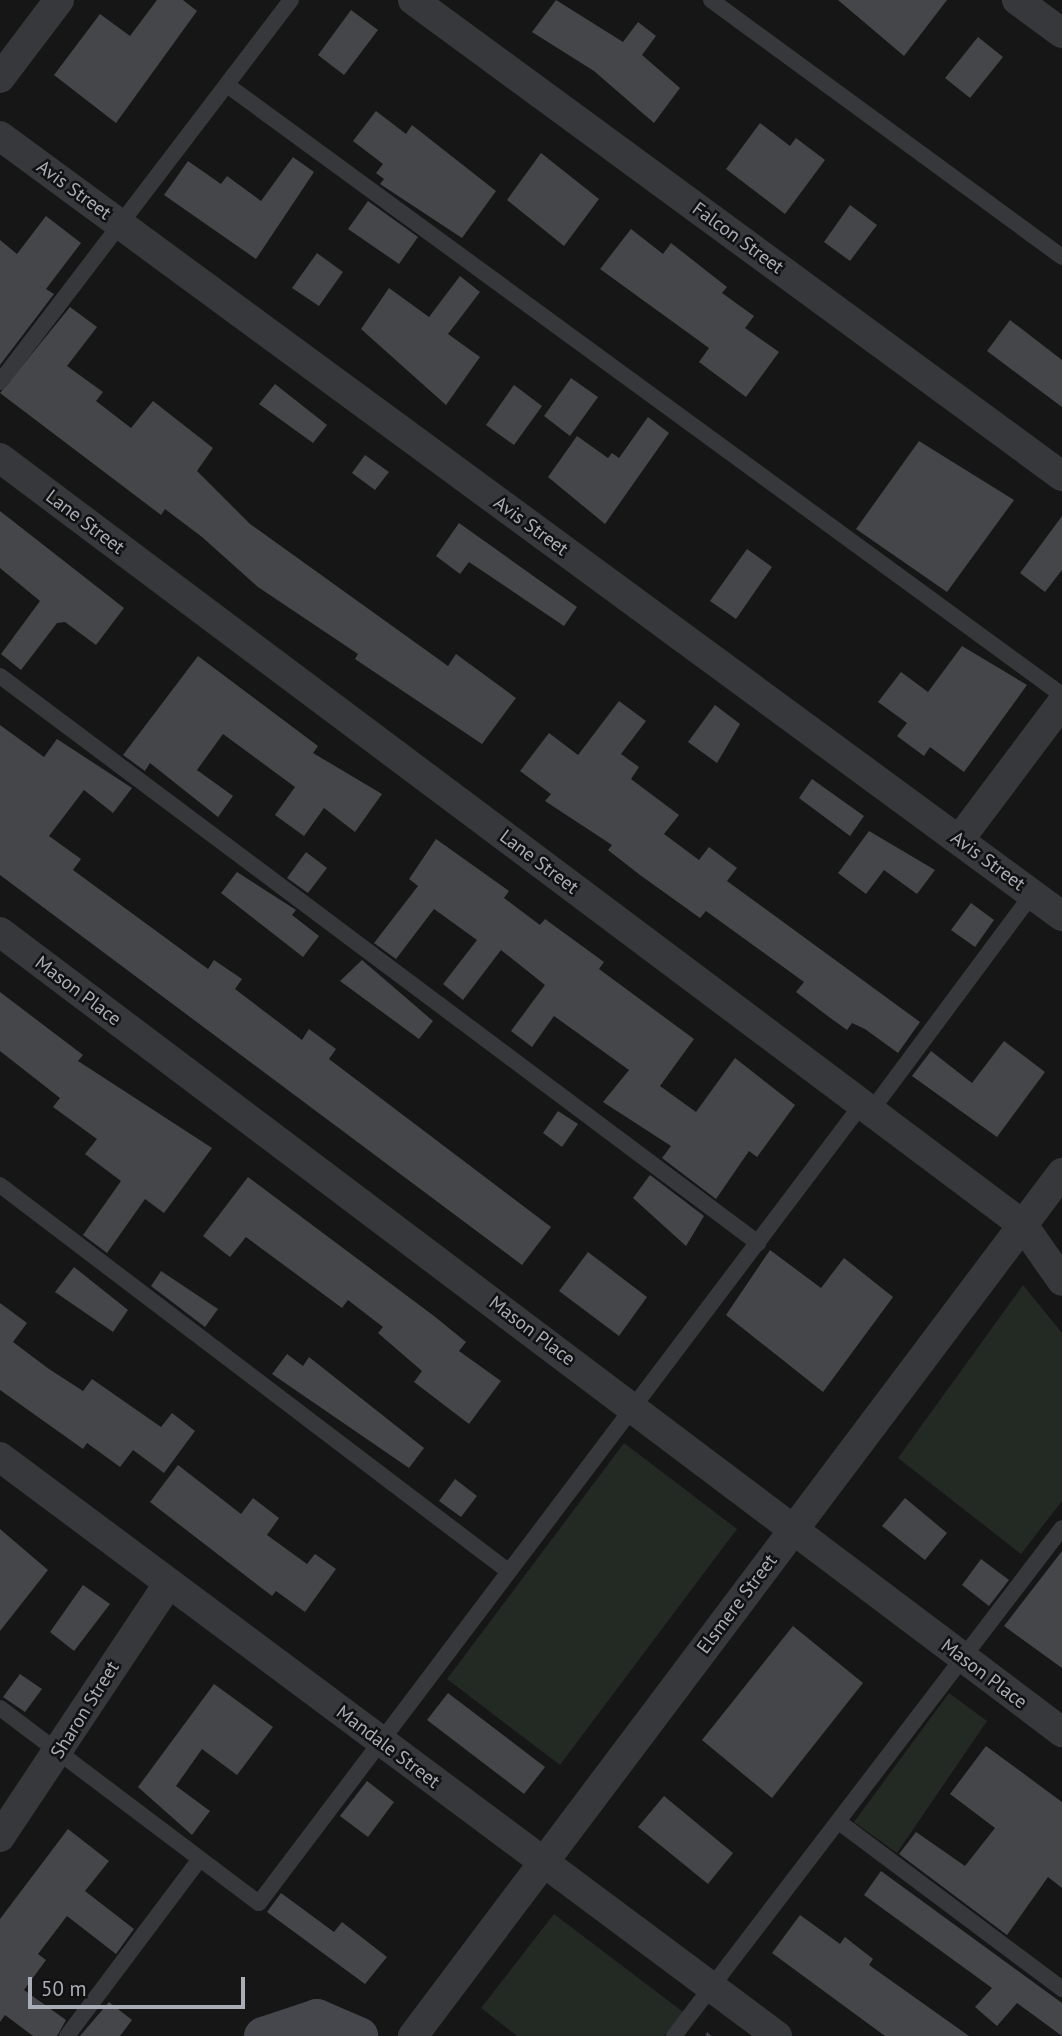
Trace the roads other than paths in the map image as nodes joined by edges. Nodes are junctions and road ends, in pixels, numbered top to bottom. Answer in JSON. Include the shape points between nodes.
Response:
{"nodes":[{"id":1,"x":59,"y":0,"type":"edge"},
{"id":2,"x":291,"y":0,"type":"edge"},
{"id":3,"x":413,"y":0,"type":"edge"},
{"id":4,"x":711,"y":0,"type":"edge"},
{"id":5,"x":1017,"y":0,"type":"edge"},
{"id":6,"x":1062,"y":33,"type":"edge"},
{"id":7,"x":0,"y":78,"type":"edge"},
{"id":8,"x":227,"y":85,"type":"junction"},
{"id":9,"x":0,"y":135,"type":"edge"},
{"id":10,"x":122,"y":225,"type":"junction"},
{"id":11,"x":1062,"y":257,"type":"edge"},
{"id":12,"x":0,"y":382,"type":"edge"},
{"id":13,"x":0,"y":458,"type":"edge"},
{"id":14,"x":1062,"y":476,"type":"edge"},
{"id":15,"x":0,"y":676,"type":"edge"},
{"id":16,"x":1062,"y":695,"type":"edge"},
{"id":17,"x":1062,"y":703,"type":"edge"},
{"id":18,"x":959,"y":840,"type":"junction"},
{"id":19,"x":1032,"y":894,"type":"junction"},
{"id":20,"x":1062,"y":916,"type":"edge"},
{"id":21,"x":0,"y":932,"type":"edge"},
{"id":22,"x":867,"y":1108,"type":"junction"},
{"id":23,"x":1062,"y":1173,"type":"edge"},
{"id":24,"x":0,"y":1185,"type":"edge"},
{"id":25,"x":1023,"y":1225,"type":"junction"},
{"id":26,"x":758,"y":1242,"type":"junction"},
{"id":27,"x":1062,"y":1281,"type":"edge"},
{"id":28,"x":633,"y":1407,"type":"junction"},
{"id":29,"x":0,"y":1457,"type":"edge"},
{"id":30,"x":795,"y":1528,"type":"junction"},
{"id":31,"x":1062,"y":1528,"type":"edge"},
{"id":32,"x":508,"y":1571,"type":"junction"},
{"id":33,"x":169,"y":1583,"type":"junction"},
{"id":34,"x":963,"y":1659,"type":"junction"},
{"id":35,"x":0,"y":1708,"type":"edge"},
{"id":36,"x":1062,"y":1732,"type":"edge"},
{"id":37,"x":379,"y":1740,"type":"junction"},
{"id":38,"x":58,"y":1751,"type":"junction"},
{"id":39,"x":839,"y":1822,"type":"junction"},
{"id":40,"x":0,"y":1837,"type":"edge"},
{"id":41,"x":200,"y":1858,"type":"junction"},
{"id":42,"x":544,"y":1861,"type":"junction"},
{"id":43,"x":713,"y":1987,"type":"junction"},
{"id":44,"x":1062,"y":1989,"type":"edge"},
{"id":45,"x":67,"y":2036,"type":"edge"},
{"id":46,"x":263,"y":2036,"type":"edge"},
{"id":47,"x":359,"y":2036,"type":"edge"},
{"id":48,"x":413,"y":2036,"type":"edge"},
{"id":49,"x":674,"y":2036,"type":"edge"},
{"id":50,"x":777,"y":2036,"type":"edge"}],
"edges":[{"from":1,"to":7,"type":"street"},
{"from":2,"to":8,"type":"lane"},
{"from":3,"to":14,"type":"street","name":"Falcon Street"},
{"from":4,"to":11,"type":"lane"},
{"from":5,"to":6,"type":"street"},
{"from":8,"to":10,"type":"lane"},
{"from":8,"to":16,"type":"lane"},
{"from":9,"to":10,"type":"street","name":"Avis Street"},
{"from":10,"to":12,"type":"lane"},
{"from":10,"to":18,"type":"street","name":"Avis Street"},
{"from":13,"to":22,"type":"street","name":"Lane Street"},
{"from":15,"to":26,"type":"lane"},
{"from":17,"to":18,"type":"street"},
{"from":18,"to":19,"type":"street","name":"Avis Street"},
{"from":19,"to":20,"type":"street","name":"Avis Street"},
{"from":19,"to":22,"type":"lane"},
{"from":21,"to":28,"type":"street","name":"Mason Place"},
{"from":22,"to":25,"type":"street","name":"Lane Street"},
{"from":22,"to":26,"type":"lane"},
{"from":23,"to":25,"type":"street","name":"Elsmere Street"},
{"from":24,"to":32,"type":"lane"},
{"from":25,"to":27,"type":"street","name":"Lane Street"},
{"from":25,"to":30,"type":"street","name":"Elsmere Street"},
{"from":26,"to":28,"type":"lane"},
{"from":28,"to":30,"type":"street","name":"Mason Place"},
{"from":28,"to":32,"type":"lane"},
{"from":29,"to":33,"type":"street","name":"Mandale Street"},
{"from":30,"to":34,"type":"street","name":"Mason Place"},
{"from":30,"to":42,"type":"street","name":"Elsmere Street"},
{"from":31,"to":34,"type":"lane"},
{"from":32,"to":37,"type":"lane"},
{"from":33,"to":37,"type":"street","name":"Mandale Street"},
{"from":33,"to":38,"type":"street","name":"Sharon Street"},
{"from":34,"to":36,"type":"street","name":"Mason Place"},
{"from":34,"to":39,"type":"lane"},
{"from":35,"to":38,"type":"lane"},
{"from":37,"to":41,"type":"lane","via":[[259,1903]]},
{"from":37,"to":42,"type":"street","name":"Mandale Street"},
{"from":38,"to":40,"type":"street","name":"Sharon Street"},
{"from":38,"to":41,"type":"lane"},
{"from":39,"to":43,"type":"lane"},
{"from":39,"to":44,"type":"lane"},
{"from":41,"to":45,"type":"lane"},
{"from":42,"to":43,"type":"street","name":"Mandale Street"},
{"from":42,"to":48,"type":"street","name":"Elsmere Street"},
{"from":43,"to":49,"type":"lane"},
{"from":43,"to":50,"type":"street","name":"Mandale Street"},
{"from":46,"to":47,"type":"street","via":[[317,2018]]}]}
